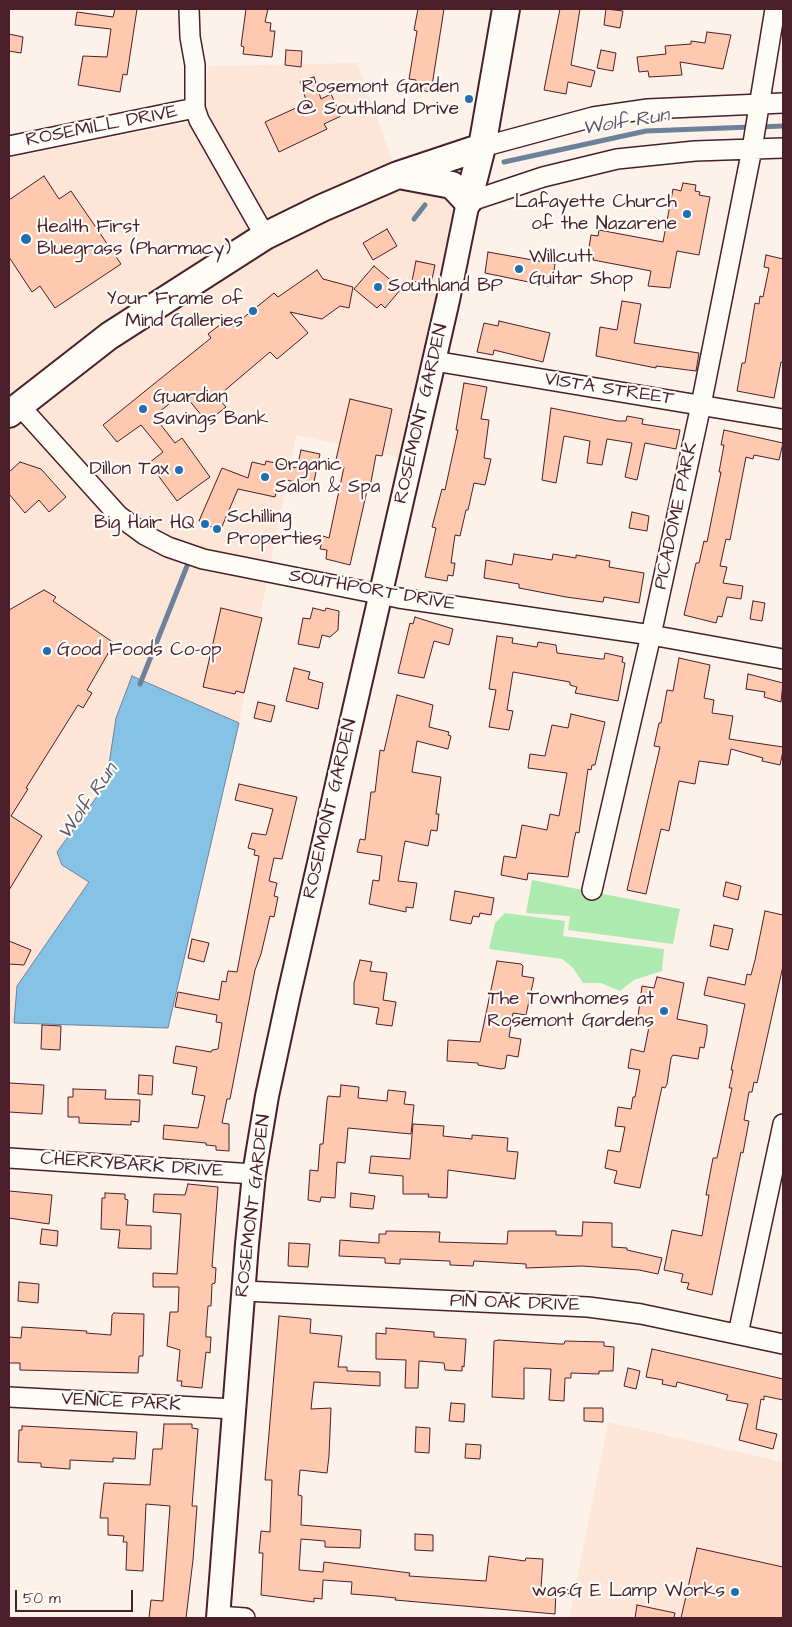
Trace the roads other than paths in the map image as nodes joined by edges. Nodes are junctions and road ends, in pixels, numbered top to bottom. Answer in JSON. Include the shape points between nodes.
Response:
{"nodes":[{"id":1,"x":189,"y":9,"type":"edge"},
{"id":2,"x":506,"y":9,"type":"edge"},
{"id":3,"x":775,"y":9,"type":"edge"},
{"id":4,"x":783,"y":103,"type":"edge"},
{"id":5,"x":196,"y":108,"type":"junction"},
{"id":6,"x":758,"y":108,"type":"junction"},
{"id":7,"x":752,"y":145,"type":"junction"},
{"id":8,"x":9,"y":146,"type":"edge"},
{"id":9,"x":482,"y":147,"type":"junction"},
{"id":10,"x":783,"y":148,"type":"edge"},
{"id":11,"x":398,"y":175,"type":"junction"},
{"id":12,"x":468,"y":202,"type":"junction"},
{"id":13,"x":266,"y":236,"type":"junction"},
{"id":14,"x":434,"y":361,"type":"junction"},
{"id":15,"x":701,"y":405,"type":"junction"},
{"id":16,"x":14,"y":409,"type":"edge"},
{"id":17,"x":783,"y":419,"type":"edge"},
{"id":18,"x":380,"y":594,"type":"junction"},
{"id":19,"x":651,"y":636,"type":"junction"},
{"id":20,"x":783,"y":658,"type":"edge"},
{"id":21,"x":592,"y":890,"type":"dead end"},
{"id":22,"x":783,"y":1124,"type":"edge"},
{"id":23,"x":9,"y":1158,"type":"edge"},
{"id":24,"x":254,"y":1174,"type":"junction"},
{"id":25,"x":244,"y":1291,"type":"junction"},
{"id":26,"x":738,"y":1334,"type":"junction"},
{"id":27,"x":783,"y":1344,"type":"edge"},
{"id":28,"x":9,"y":1397,"type":"edge"},
{"id":29,"x":234,"y":1409,"type":"junction"},
{"id":30,"x":218,"y":1617,"type":"edge"},
{"id":31,"x":245,"y":1618,"type":"edge"}],
"edges":[{"from":1,"to":5,"type":"street"},
{"from":2,"to":9,"type":"main road","name":"ROSEMONT GARDEN"},
{"from":3,"to":6,"type":"street","name":"PICADOME PARK"},
{"from":4,"to":6,"type":"street"},
{"from":5,"to":8,"type":"street","name":"ROSEMILL DRIVE"},
{"from":5,"to":13,"type":"street","via":[[205,134]]},
{"from":6,"to":7,"type":"street","name":"PICADOME PARK"},
{"from":6,"to":9,"type":"street","via":[[648,109],[593,117]]},
{"from":7,"to":10,"type":"street"},
{"from":7,"to":12,"type":"street","via":[[618,159],[582,166]]},
{"from":7,"to":15,"type":"street","name":"PICADOME PARK"},
{"from":9,"to":11,"type":"main road"},
{"from":9,"to":12,"type":"main road","name":"ROSEMONT GARDEN"},
{"from":11,"to":12,"type":"main road","via":[[452,185]]},
{"from":11,"to":13,"type":"main road"},
{"from":12,"to":14,"type":"street","name":"ROSEMONT GARDEN"},
{"from":13,"to":16,"type":"main road","via":[[109,336]]},
{"from":14,"to":15,"type":"street","name":"VISTA STREET"},
{"from":14,"to":18,"type":"street","name":"ROSEMONT GARDEN"},
{"from":15,"to":17,"type":"street","name":"VISTA STREET"},
{"from":15,"to":19,"type":"street","name":"PICADOME PARK"},
{"from":16,"to":18,"type":"street","name":"SOUTHPORT DRIVE","via":[[119,516],[168,547],[203,559]]},
{"from":18,"to":19,"type":"street","name":"SOUTHPORT DRIVE"},
{"from":18,"to":24,"type":"street","name":"ROSEMONT GARDEN","via":[[289,994]]},
{"from":19,"to":20,"type":"street","name":"SOUTHPORT DRIVE"},
{"from":19,"to":21,"type":"street","name":"PICADOME PARK"},
{"from":22,"to":26,"type":"street"},
{"from":23,"to":24,"type":"street","name":"CHERRYBARK DRIVE"},
{"from":24,"to":25,"type":"street","name":"ROSEMONT GARDEN"},
{"from":25,"to":26,"type":"street","name":"PIN OAK DRIVE","via":[[588,1307]]},
{"from":25,"to":29,"type":"street","name":"ROSEMONT GARDEN"},
{"from":26,"to":27,"type":"street","name":"PIN OAK DRIVE"},
{"from":28,"to":29,"type":"street","name":"VENICE PARK"},
{"from":29,"to":30,"type":"street","name":"ROSEMONT GARDEN"},
{"from":30,"to":31,"type":"street"}]}
